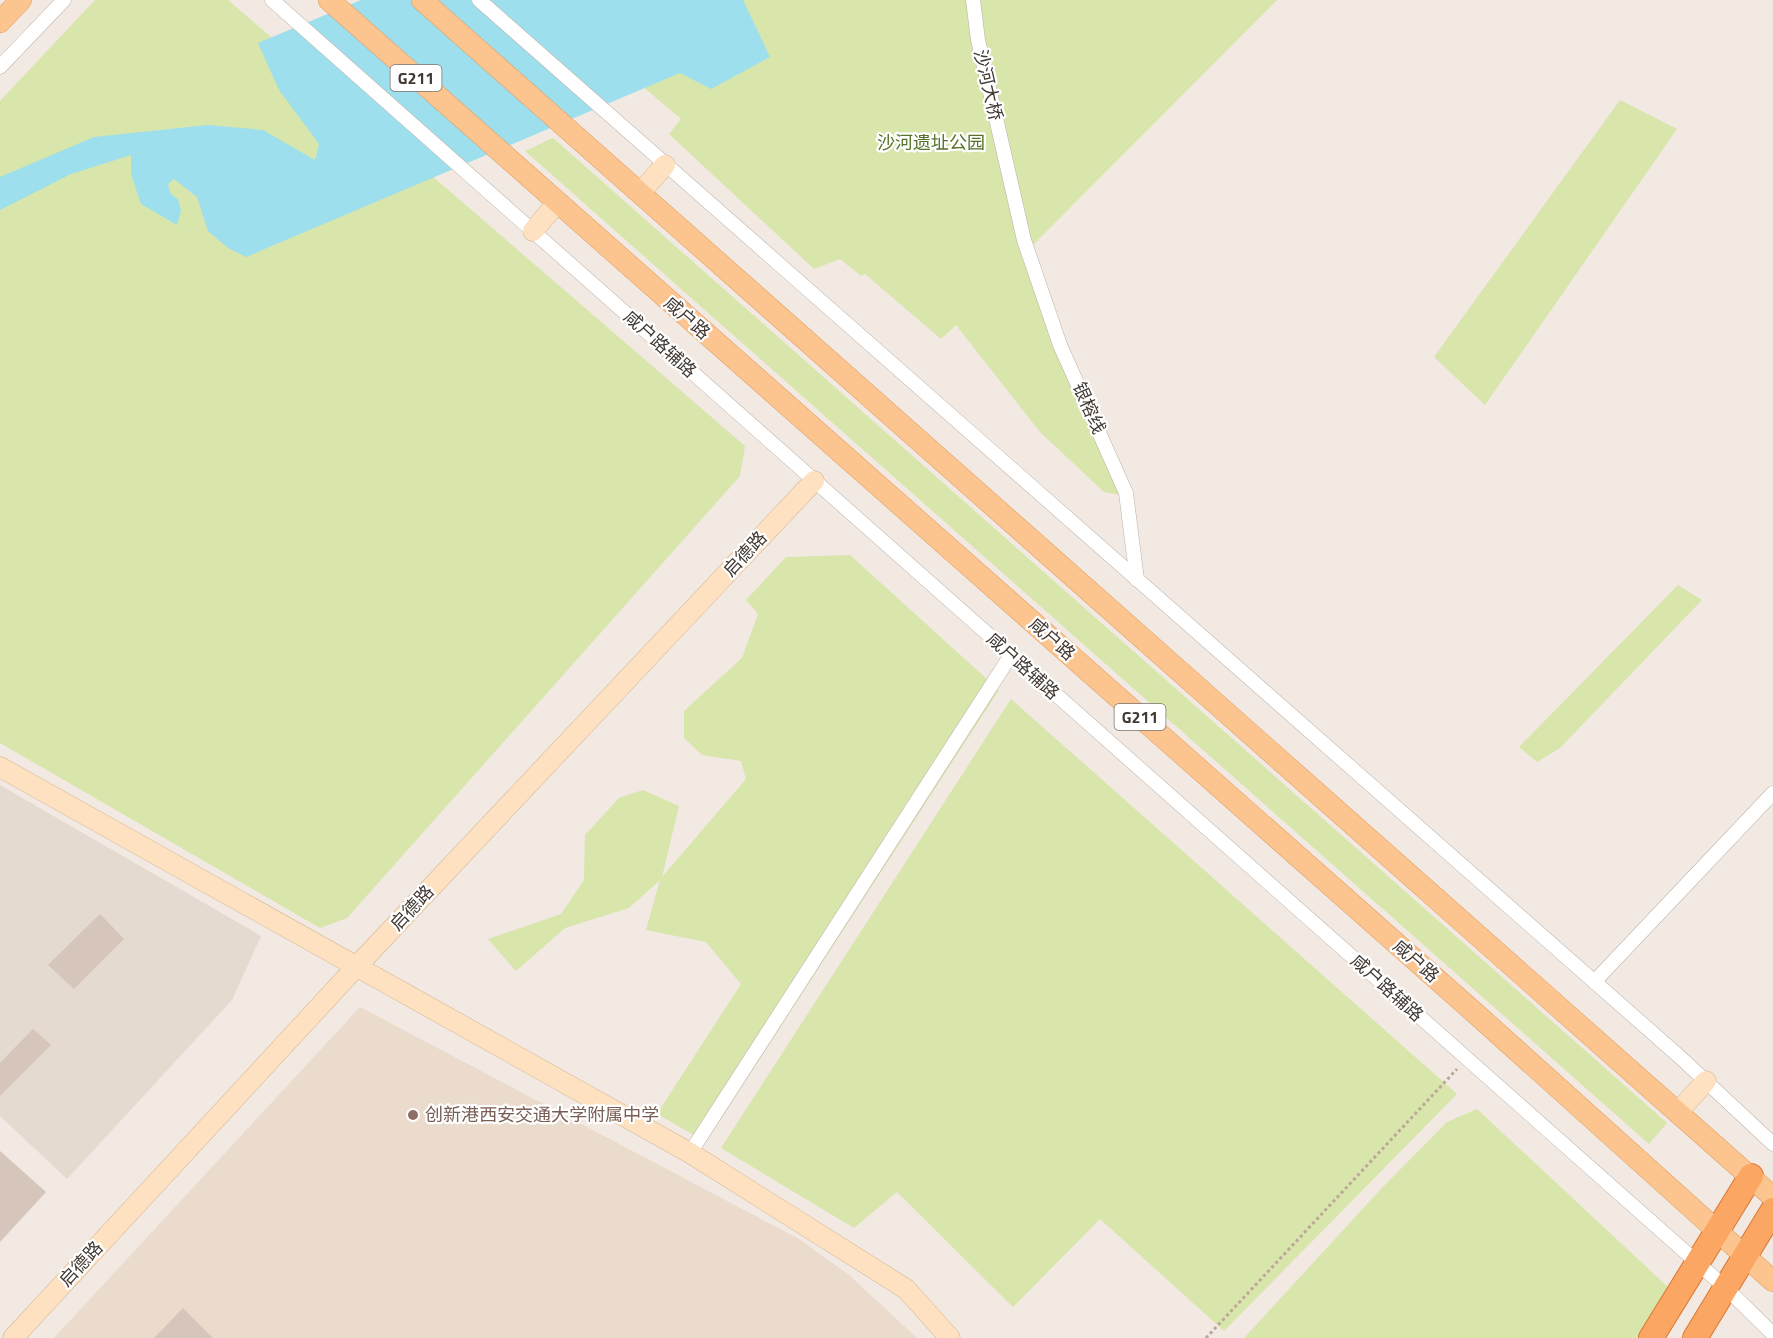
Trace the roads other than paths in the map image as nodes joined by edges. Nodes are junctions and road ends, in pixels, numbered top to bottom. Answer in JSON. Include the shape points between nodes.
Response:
{"nodes":[{"id":1,"x":21,"y":0,"type":"edge"},
{"id":2,"x":64,"y":0,"type":"edge"},
{"id":3,"x":272,"y":0,"type":"edge"},
{"id":4,"x":329,"y":0,"type":"edge"},
{"id":5,"x":422,"y":0,"type":"edge"},
{"id":6,"x":479,"y":0,"type":"edge"},
{"id":7,"x":973,"y":0,"type":"edge"},
{"id":8,"x":0,"y":22,"type":"edge"},
{"id":9,"x":0,"y":67,"type":"edge"},
{"id":10,"x":664,"y":165,"type":"junction"},
{"id":11,"x":639,"y":193,"type":"junction"},
{"id":12,"x":557,"y":203,"type":"junction"},
{"id":13,"x":533,"y":231,"type":"junction"},
{"id":14,"x":1024,"y":240,"type":"joint"},
{"id":15,"x":814,"y":481,"type":"junction"},
{"id":16,"x":1137,"y":580,"type":"junction"},
{"id":17,"x":1011,"y":655,"type":"junction"},
{"id":18,"x":0,"y":767,"type":"edge"},
{"id":19,"x":1773,"y":793,"type":"edge"},
{"id":20,"x":357,"y":966,"type":"junction"},
{"id":21,"x":1594,"y":982,"type":"junction"},
{"id":22,"x":1706,"y":1081,"type":"junction"},
{"id":23,"x":1678,"y":1112,"type":"junction"},
{"id":24,"x":1773,"y":1143,"type":"edge"},
{"id":25,"x":690,"y":1153,"type":"junction"},
{"id":26,"x":1751,"y":1176,"type":"junction"},
{"id":27,"x":1773,"y":1197,"type":"edge"},
{"id":28,"x":1773,"y":1210,"type":"edge"},
{"id":29,"x":1717,"y":1231,"type":"junction"},
{"id":30,"x":1745,"y":1256,"type":"junction"},
{"id":31,"x":1697,"y":1263,"type":"junction"},
{"id":32,"x":1773,"y":1281,"type":"edge"},
{"id":33,"x":1726,"y":1288,"type":"junction"},
{"id":34,"x":1773,"y":1334,"type":"edge"},
{"id":35,"x":13,"y":1338,"type":"edge"},
{"id":36,"x":950,"y":1338,"type":"edge"},
{"id":37,"x":1651,"y":1338,"type":"edge"},
{"id":38,"x":1695,"y":1338,"type":"edge"}],
"edges":[{"from":1,"to":8,"type":"main road"},
{"from":2,"to":9,"type":"street"},
{"from":3,"to":13,"type":"street","name":"咸户路辅路"},
{"from":4,"to":12,"type":"main road","name":"咸户路","number":"G211"},
{"from":5,"to":11,"type":"main road"},
{"from":6,"to":10,"type":"street"},
{"from":7,"to":14,"type":"street","name":"沙河大桥","via":[[978,40]]},
{"from":10,"to":11,"type":"street"},
{"from":10,"to":16,"type":"street"},
{"from":11,"to":23,"type":"main road"},
{"from":12,"to":13,"type":"street"},
{"from":12,"to":29,"type":"main road","name":"咸户路","number":"G211"},
{"from":13,"to":15,"type":"street","name":"咸户路辅路"},
{"from":14,"to":16,"type":"street","name":"银榕线","via":[[1060,345],[1126,493]]},
{"from":15,"to":17,"type":"street","name":"咸户路辅路"},
{"from":15,"to":20,"type":"street","name":"启德路"},
{"from":16,"to":21,"type":"street"},
{"from":17,"to":25,"type":"street"},
{"from":17,"to":31,"type":"street","name":"咸户路辅路"},
{"from":18,"to":20,"type":"street"},
{"from":19,"to":21,"type":"street"},
{"from":20,"to":25,"type":"street"},
{"from":20,"to":35,"type":"street","name":"启德路"},
{"from":21,"to":22,"type":"street"},
{"from":22,"to":23,"type":"street"},
{"from":22,"to":24,"type":"street"},
{"from":23,"to":26,"type":"main road"},
{"from":25,"to":36,"type":"street","via":[[906,1289]]},
{"from":26,"to":27,"type":"main road"},
{"from":26,"to":29,"type":"highway"},
{"from":28,"to":30,"type":"highway"},
{"from":29,"to":30,"type":"main road","name":"咸户路","number":"G211"},
{"from":29,"to":31,"type":"highway"},
{"from":30,"to":32,"type":"main road","name":"咸户路","number":"G211"},
{"from":30,"to":33,"type":"highway"},
{"from":31,"to":33,"type":"street","name":"咸户路辅路"},
{"from":31,"to":37,"type":"highway"},
{"from":33,"to":34,"type":"street","name":"咸户路辅路"},
{"from":33,"to":38,"type":"highway"}]}
